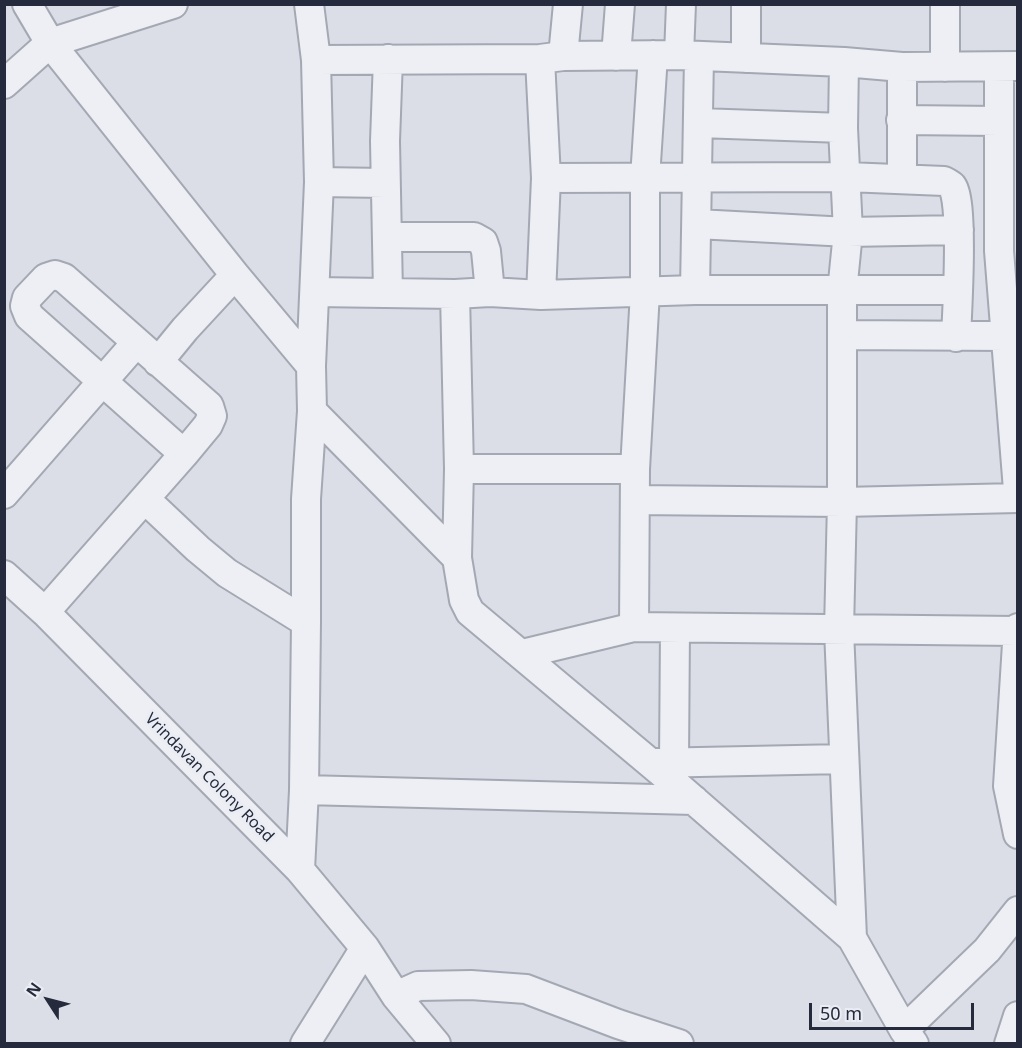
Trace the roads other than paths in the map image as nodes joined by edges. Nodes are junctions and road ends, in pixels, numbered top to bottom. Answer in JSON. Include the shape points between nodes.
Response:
{"nodes":[{"id":1,"x":27,"y":4,"type":"edge"},
{"id":2,"x":173,"y":4,"type":"edge"},
{"id":3,"x":309,"y":4,"type":"edge"},
{"id":4,"x":568,"y":4,"type":"edge"},
{"id":5,"x":620,"y":4,"type":"edge"},
{"id":6,"x":681,"y":4,"type":"edge"},
{"id":7,"x":746,"y":4,"type":"edge"},
{"id":8,"x":945,"y":4,"type":"edge"},
{"id":9,"x":50,"y":43,"type":"junction"},
{"id":10,"x":677,"y":55,"type":"junction"},
{"id":11,"x":616,"y":56,"type":"junction"},
{"id":12,"x":551,"y":57,"type":"junction"},
{"id":13,"x":746,"y":58,"type":"junction"},
{"id":14,"x":388,"y":59,"type":"junction"},
{"id":15,"x":316,"y":60,"type":"junction"},
{"id":16,"x":844,"y":62,"type":"junction"},
{"id":17,"x":902,"y":67,"type":"junction"},
{"id":18,"x":1008,"y":67,"type":"edge"},
{"id":19,"x":945,"y":68,"type":"junction"},
{"id":20,"x":4,"y":84,"type":"edge"},
{"id":21,"x":902,"y":120,"type":"junction"},
{"id":22,"x":999,"y":121,"type":"junction"},
{"id":23,"x":699,"y":123,"type":"junction"},
{"id":24,"x":843,"y":128,"type":"junction"},
{"id":25,"x":697,"y":176,"type":"junction"},
{"id":26,"x":847,"y":177,"type":"junction"},
{"id":27,"x":546,"y":178,"type":"junction"},
{"id":28,"x":645,"y":178,"type":"junction"},
{"id":29,"x":902,"y":180,"type":"junction"},
{"id":30,"x":319,"y":182,"type":"junction"},
{"id":31,"x":385,"y":183,"type":"junction"},
{"id":32,"x":697,"y":224,"type":"junction"},
{"id":33,"x":958,"y":230,"type":"junction"},
{"id":34,"x":848,"y":232,"type":"junction"},
{"id":35,"x":387,"y":237,"type":"junction"},
{"id":36,"x":235,"y":275,"type":"junction"},
{"id":37,"x":695,"y":290,"type":"junction"},
{"id":38,"x":958,"y":290,"type":"junction"},
{"id":39,"x":315,"y":292,"type":"junction"},
{"id":40,"x":490,"y":292,"type":"junction"},
{"id":41,"x":645,"y":292,"type":"junction"},
{"id":42,"x":842,"y":292,"type":"junction"},
{"id":43,"x":388,"y":293,"type":"junction"},
{"id":44,"x":455,"y":294,"type":"junction"},
{"id":45,"x":542,"y":294,"type":"junction"},
{"id":46,"x":842,"y":335,"type":"junction"},
{"id":47,"x":1006,"y":336,"type":"junction"},
{"id":48,"x":956,"y":337,"type":"junction"},
{"id":49,"x":136,"y":343,"type":"junction"},
{"id":50,"x":158,"y":362,"type":"junction"},
{"id":51,"x":311,"y":366,"type":"junction"},
{"id":52,"x":103,"y":380,"type":"junction"},
{"id":53,"x":312,"y":411,"type":"junction"},
{"id":54,"x":184,"y":454,"type":"junction"},
{"id":55,"x":459,"y":469,"type":"junction"},
{"id":56,"x":635,"y":469,"type":"junction"},
{"id":57,"x":1017,"y":490,"type":"edge"},
{"id":58,"x":4,"y":494,"type":"edge"},
{"id":59,"x":145,"y":498,"type":"junction"},
{"id":60,"x":1017,"y":498,"type":"edge"},
{"id":61,"x":635,"y":500,"type":"junction"},
{"id":62,"x":842,"y":502,"type":"junction"},
{"id":63,"x":457,"y":558,"type":"junction"},
{"id":64,"x":4,"y":575,"type":"edge"},
{"id":65,"x":45,"y":612,"type":"junction"},
{"id":66,"x":306,"y":622,"type":"junction"},
{"id":67,"x":634,"y":627,"type":"junction"},
{"id":68,"x":675,"y":627,"type":"junction"},
{"id":69,"x":839,"y":630,"type":"junction"},
{"id":70,"x":1017,"y":630,"type":"edge"},
{"id":71,"x":522,"y":654,"type":"junction"},
{"id":72,"x":844,"y":759,"type":"junction"},
{"id":73,"x":663,"y":763,"type":"junction"},
{"id":74,"x":304,"y":790,"type":"junction"},
{"id":75,"x":694,"y":800,"type":"junction"},
{"id":76,"x":1017,"y":834,"type":"edge"},
{"id":77,"x":300,"y":870,"type":"junction"},
{"id":78,"x":1017,"y":911,"type":"edge"},
{"id":79,"x":852,"y":938,"type":"junction"},
{"id":80,"x":365,"y":948,"type":"junction"},
{"id":81,"x":396,"y":996,"type":"junction"},
{"id":82,"x":1017,"y":1016,"type":"edge"},
{"id":83,"x":909,"y":1037,"type":"edge"},
{"id":84,"x":674,"y":1043,"type":"edge"},
{"id":85,"x":305,"y":1044,"type":"edge"},
{"id":86,"x":436,"y":1044,"type":"edge"},
{"id":87,"x":1009,"y":1044,"type":"edge"}],
"edges":[{"from":1,"to":9,"type":"street"},
{"from":2,"to":9,"type":"street"},
{"from":3,"to":15,"type":"street"},
{"from":4,"to":12,"type":"street"},
{"from":5,"to":11,"type":"street"},
{"from":6,"to":10,"type":"street"},
{"from":7,"to":13,"type":"street"},
{"from":8,"to":19,"type":"street"},
{"from":9,"to":20,"type":"street"},
{"from":9,"to":36,"type":"street"},
{"from":10,"to":11,"type":"street"},
{"from":10,"to":13,"type":"street"},
{"from":10,"to":23,"type":"street"},
{"from":10,"to":28,"type":"street"},
{"from":11,"to":12,"type":"street"},
{"from":12,"to":14,"type":"street"},
{"from":12,"to":27,"type":"street"},
{"from":13,"to":16,"type":"street"},
{"from":14,"to":15,"type":"street"},
{"from":14,"to":31,"type":"street"},
{"from":15,"to":30,"type":"street"},
{"from":16,"to":17,"type":"street"},
{"from":16,"to":24,"type":"street"},
{"from":17,"to":19,"type":"street"},
{"from":17,"to":21,"type":"street"},
{"from":18,"to":19,"type":"street"},
{"from":18,"to":22,"type":"street"},
{"from":21,"to":22,"type":"street"},
{"from":21,"to":29,"type":"street"},
{"from":22,"to":47,"type":"street","via":[[999,251]]},
{"from":23,"to":24,"type":"street"},
{"from":23,"to":25,"type":"street"},
{"from":24,"to":26,"type":"street"},
{"from":25,"to":26,"type":"street"},
{"from":25,"to":28,"type":"street"},
{"from":25,"to":32,"type":"street"},
{"from":26,"to":29,"type":"street"},
{"from":26,"to":34,"type":"street"},
{"from":27,"to":28,"type":"street"},
{"from":27,"to":45,"type":"street"},
{"from":28,"to":41,"type":"street"},
{"from":29,"to":33,"type":"street","via":[[944,181],[952,185]]},
{"from":30,"to":31,"type":"street"},
{"from":30,"to":39,"type":"street"},
{"from":31,"to":35,"type":"street"},
{"from":32,"to":34,"type":"street"},
{"from":32,"to":37,"type":"street"},
{"from":33,"to":34,"type":"street"},
{"from":33,"to":38,"type":"street"},
{"from":34,"to":42,"type":"street"},
{"from":35,"to":40,"type":"street","via":[[474,237],[483,242],[486,251]]},
{"from":35,"to":43,"type":"street"},
{"from":36,"to":50,"type":"street"},
{"from":36,"to":51,"type":"street"},
{"from":37,"to":41,"type":"street"},
{"from":37,"to":42,"type":"street"},
{"from":38,"to":42,"type":"street"},
{"from":38,"to":48,"type":"street"},
{"from":39,"to":43,"type":"street"},
{"from":39,"to":51,"type":"street"},
{"from":40,"to":44,"type":"street"},
{"from":40,"to":45,"type":"street"},
{"from":41,"to":45,"type":"street"},
{"from":41,"to":56,"type":"street"},
{"from":42,"to":46,"type":"street"},
{"from":43,"to":44,"type":"street"},
{"from":44,"to":55,"type":"street"},
{"from":46,"to":48,"type":"street"},
{"from":46,"to":62,"type":"street"},
{"from":47,"to":48,"type":"street"},
{"from":47,"to":57,"type":"street"},
{"from":49,"to":50,"type":"street"},
{"from":49,"to":52,"type":"street"},
{"from":49,"to":52,"type":"street","via":[[64,278],[46,278],[27,298],[29,316]]},
{"from":50,"to":54,"type":"street","via":[[209,406],[212,416]]},
{"from":51,"to":53,"type":"street"},
{"from":52,"to":54,"type":"street"},
{"from":52,"to":58,"type":"street"},
{"from":53,"to":63,"type":"street"},
{"from":53,"to":66,"type":"street","via":[[306,499]]},
{"from":54,"to":59,"type":"street"},
{"from":55,"to":56,"type":"street"},
{"from":55,"to":63,"type":"street"},
{"from":56,"to":61,"type":"street"},
{"from":59,"to":65,"type":"street"},
{"from":59,"to":66,"type":"street","via":[[227,573]]},
{"from":60,"to":62,"type":"street"},
{"from":61,"to":62,"type":"street"},
{"from":61,"to":67,"type":"street"},
{"from":62,"to":69,"type":"street"},
{"from":63,"to":71,"type":"street","via":[[464,600],[470,612]]},
{"from":64,"to":65,"type":"street","name":"Vrindavan Colony Road"},
{"from":65,"to":77,"type":"street","name":"Vrindavan Colony Road"},
{"from":66,"to":74,"type":"street"},
{"from":67,"to":68,"type":"street"},
{"from":67,"to":71,"type":"street"},
{"from":68,"to":69,"type":"street"},
{"from":68,"to":73,"type":"street"},
{"from":69,"to":70,"type":"street"},
{"from":69,"to":72,"type":"street"},
{"from":70,"to":76,"type":"street","via":[[1008,786]]},
{"from":71,"to":73,"type":"street"},
{"from":72,"to":73,"type":"street"},
{"from":72,"to":79,"type":"street"},
{"from":73,"to":75,"type":"street"},
{"from":74,"to":75,"type":"street"},
{"from":74,"to":77,"type":"street"},
{"from":75,"to":79,"type":"street"},
{"from":77,"to":80,"type":"street","name":"Vrindavan Colony Road"},
{"from":78,"to":83,"type":"street"},
{"from":79,"to":83,"type":"street"},
{"from":80,"to":81,"type":"street","name":"Vrindavan Colony Road"},
{"from":80,"to":85,"type":"street"},
{"from":81,"to":84,"type":"street","via":[[418,986],[526,989]]},
{"from":81,"to":86,"type":"street","name":"Vrindavan Colony Road"},
{"from":82,"to":87,"type":"street"}]}
